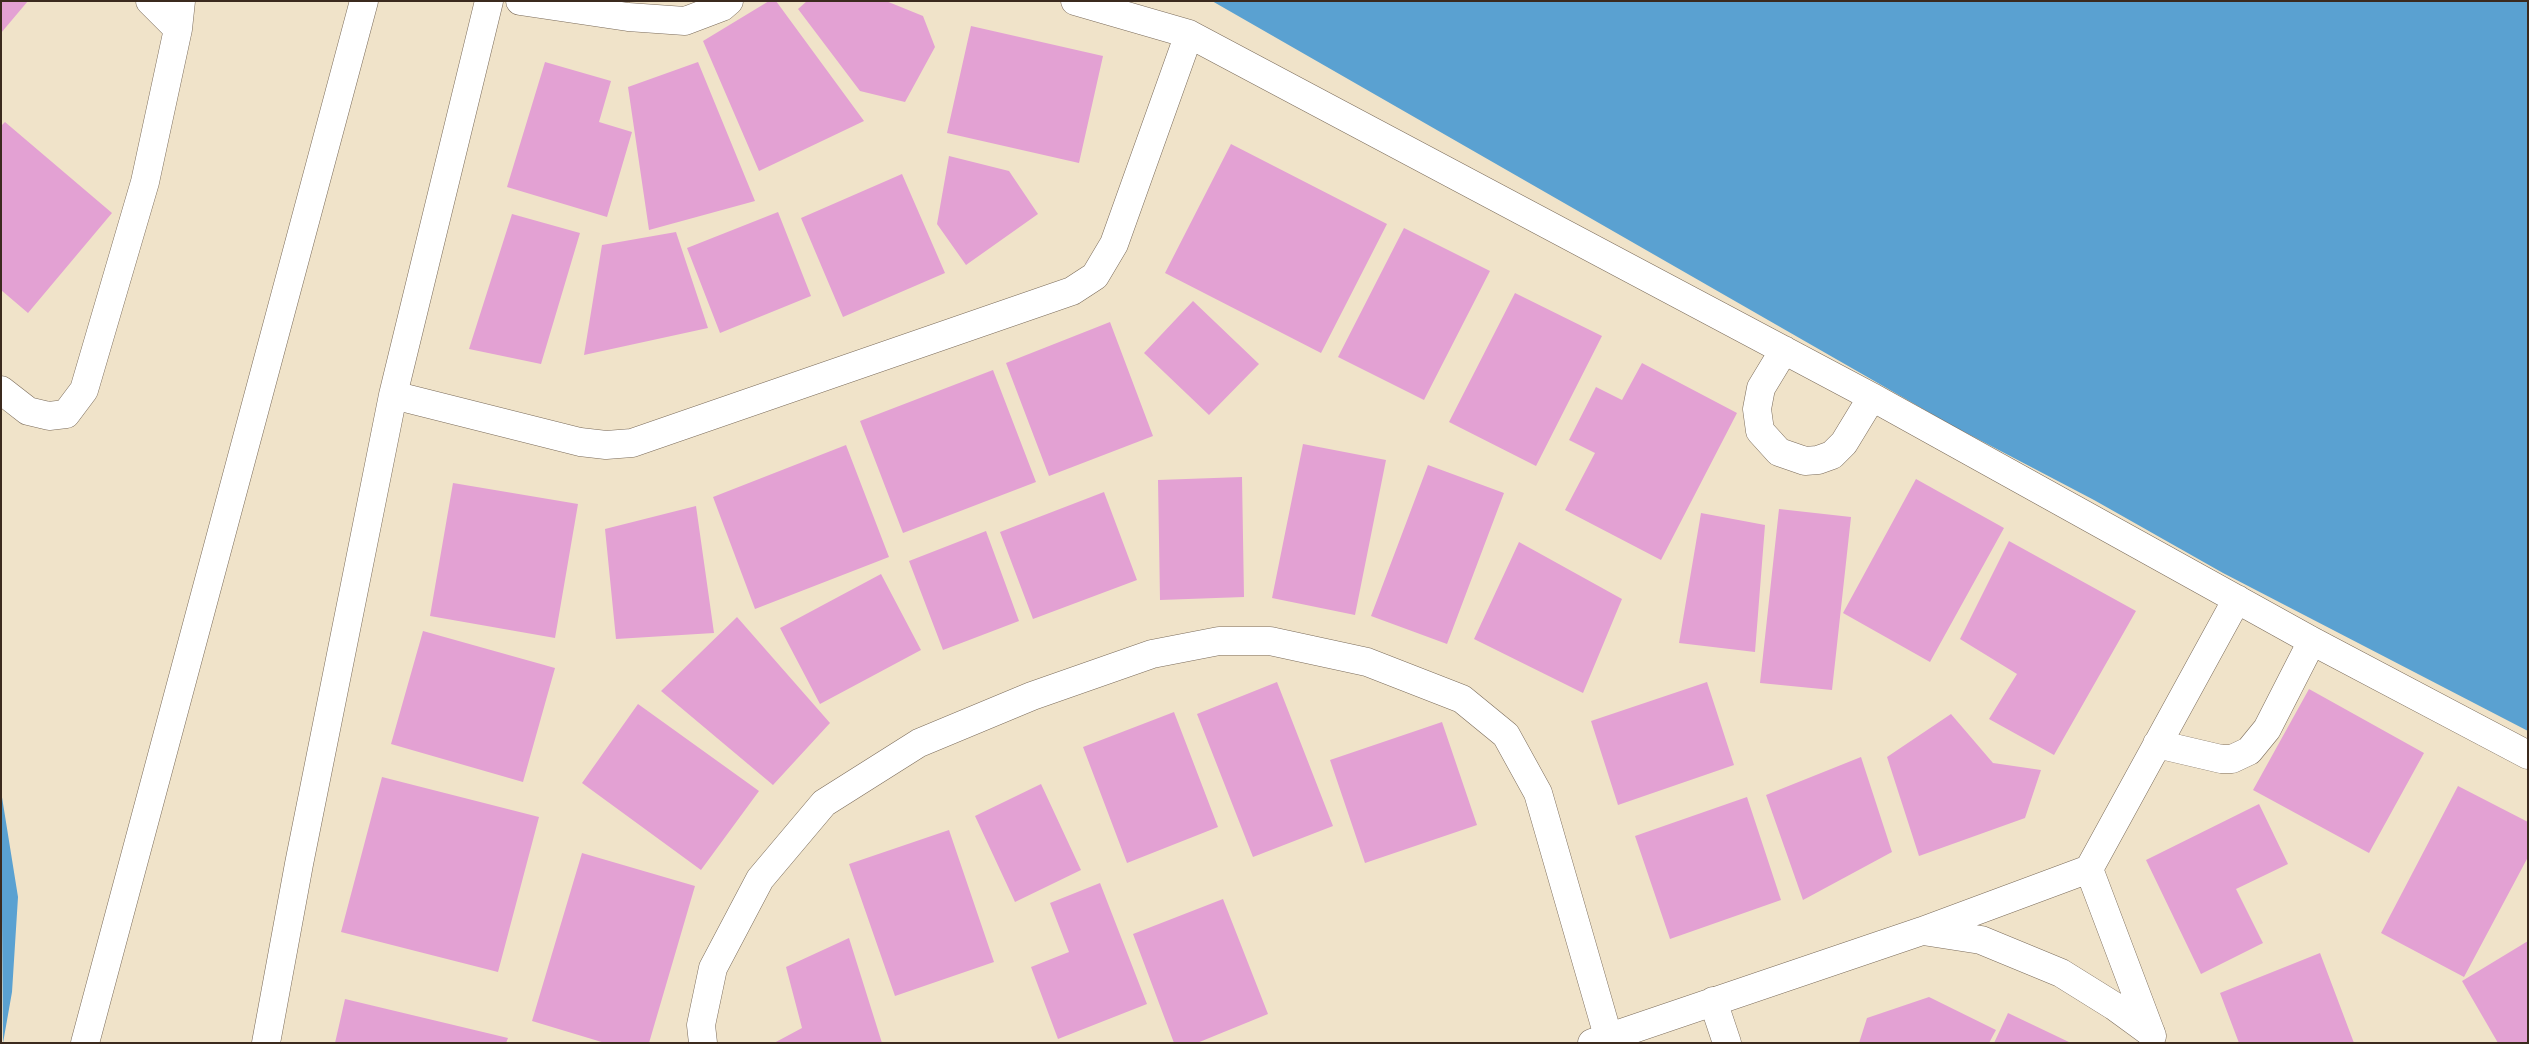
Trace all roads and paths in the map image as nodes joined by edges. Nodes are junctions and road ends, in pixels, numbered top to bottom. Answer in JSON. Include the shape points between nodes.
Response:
{"nodes":[{"id":1,"x":150,"y":1,"type":"edge"},
{"id":2,"x":180,"y":1,"type":"edge"},
{"id":3,"x":364,"y":1,"type":"edge"},
{"id":4,"x":488,"y":1,"type":"edge"},
{"id":5,"x":520,"y":1,"type":"edge"},
{"id":6,"x":728,"y":1,"type":"edge"},
{"id":7,"x":1074,"y":1,"type":"edge"},
{"id":8,"x":178,"y":29,"type":"junction"},
{"id":9,"x":1189,"y":34,"type":"junction"},
{"id":10,"x":1784,"y":350,"type":"junction"},
{"id":11,"x":1,"y":390,"type":"edge"},
{"id":12,"x":393,"y":395,"type":"junction"},
{"id":13,"x":1872,"y":397,"type":"junction"},
{"id":14,"x":2237,"y":599,"type":"junction"},
{"id":15,"x":2312,"y":641,"type":"junction"},
{"id":16,"x":2157,"y":744,"type":"junction"},
{"id":17,"x":2528,"y":755,"type":"edge"},
{"id":18,"x":2089,"y":869,"type":"junction"},
{"id":19,"x":1922,"y":931,"type":"junction"},
{"id":20,"x":1713,"y":1001,"type":"junction"},
{"id":21,"x":2153,"y":1038,"type":"edge"},
{"id":22,"x":1600,"y":1040,"type":"edge"},
{"id":23,"x":85,"y":1043,"type":"edge"},
{"id":24,"x":266,"y":1043,"type":"edge"},
{"id":25,"x":703,"y":1043,"type":"edge"},
{"id":26,"x":1727,"y":1043,"type":"edge"}],
"edges":[{"from":1,"to":8,"type":"street"},
{"from":2,"to":8,"type":"street"},
{"from":3,"to":23,"type":"street"},
{"from":4,"to":12,"type":"street"},
{"from":5,"to":6,"type":"street","via":[[628,17],[685,21],[722,7]]},
{"from":7,"to":9,"type":"street"},
{"from":8,"to":11,"type":"street","via":[[144,182],[84,390],[66,414],[49,416],[28,411]]},
{"from":9,"to":10,"type":"street"},
{"from":9,"to":12,"type":"street","via":[[1114,244],[1095,276],[1072,290],[632,443],[580,442]]},
{"from":10,"to":13,"type":"street"},
{"from":10,"to":13,"type":"street","via":[[1761,388],[1757,409],[1760,431],[1779,452],[1805,461],[1832,454],[1844,443]]},
{"from":12,"to":24,"type":"street"},
{"from":13,"to":14,"type":"street"},
{"from":14,"to":15,"type":"street"},
{"from":14,"to":16,"type":"street"},
{"from":15,"to":16,"type":"street","via":[[2267,728],[2249,751],[2232,759],[2221,759]]},
{"from":15,"to":17,"type":"street"},
{"from":16,"to":18,"type":"street"},
{"from":18,"to":19,"type":"street"},
{"from":18,"to":21,"type":"street"},
{"from":19,"to":20,"type":"street"},
{"from":19,"to":21,"type":"street","via":[[1981,940],[2061,973],[2114,1006]]},
{"from":20,"to":22,"type":"street"},
{"from":20,"to":26,"type":"street"},
{"from":22,"to":25,"type":"street","via":[[1538,793],[1506,735],[1462,699],[1367,662],[1270,641],[1219,641],[1152,654],[919,743],[824,803],[760,878],[713,968],[701,1024]]}]}
